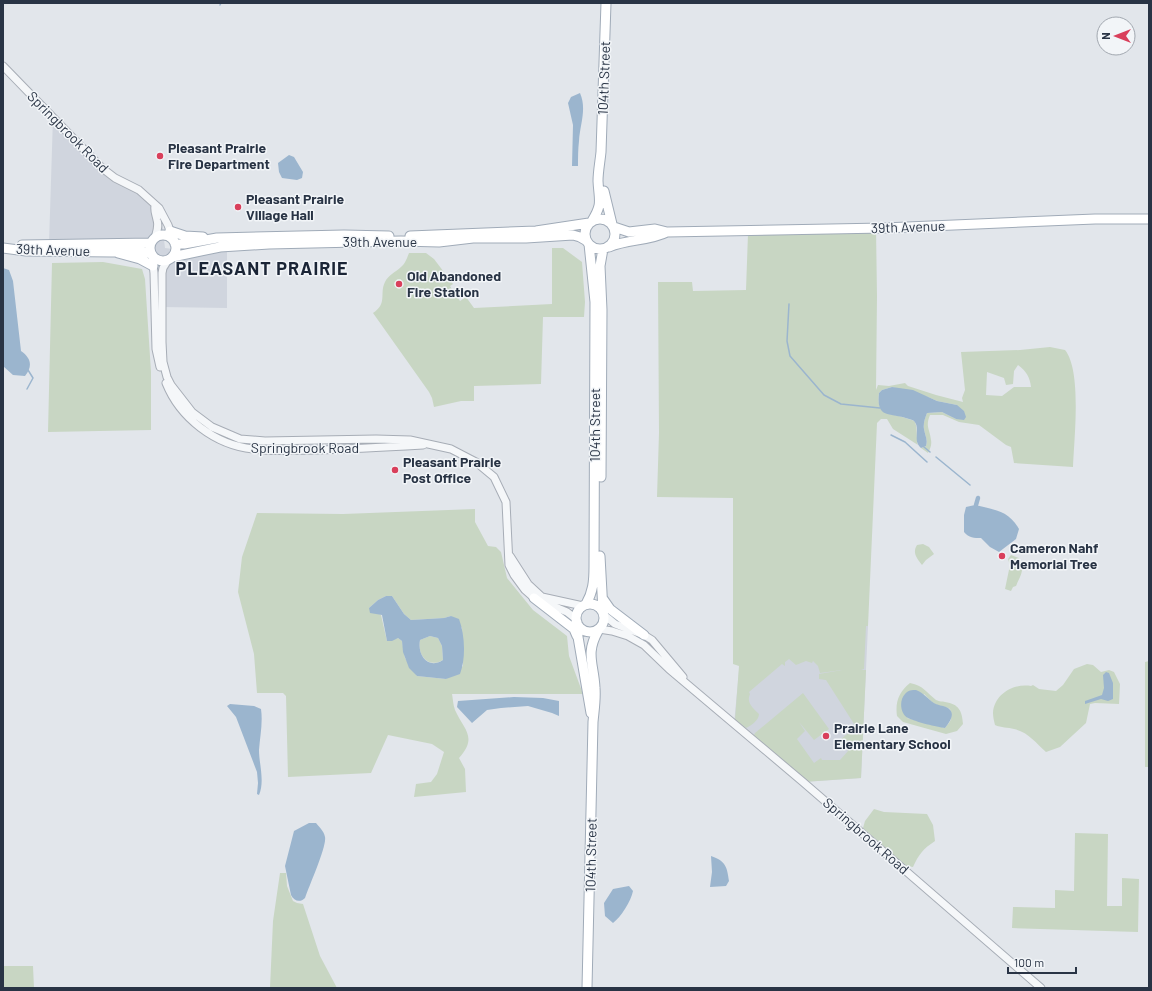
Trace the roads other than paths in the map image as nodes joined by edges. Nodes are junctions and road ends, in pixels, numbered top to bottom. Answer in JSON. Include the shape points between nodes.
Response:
{"nodes":[{"id":1,"x":606,"y":3,"type":"edge"},
{"id":2,"x":3,"y":66,"type":"edge"},
{"id":3,"x":601,"y":152,"type":"junction"},
{"id":4,"x":156,"y":206,"type":"junction"},
{"id":5,"x":1149,"y":219,"type":"edge"},
{"id":6,"x":590,"y":222,"type":"junction"},
{"id":7,"x":613,"y":225,"type":"junction"},
{"id":8,"x":170,"y":231,"type":"junction"},
{"id":9,"x":667,"y":232,"type":"junction"},
{"id":10,"x":525,"y":235,"type":"junction"},
{"id":11,"x":217,"y":238,"type":"junction"},
{"id":12,"x":153,"y":240,"type":"junction"},
{"id":13,"x":588,"y":242,"type":"junction"},
{"id":14,"x":174,"y":243,"type":"junction"},
{"id":15,"x":3,"y":245,"type":"edge"},
{"id":16,"x":3,"y":248,"type":"edge"},
{"id":17,"x":605,"y":248,"type":"junction"},
{"id":18,"x":152,"y":258,"type":"junction"},
{"id":19,"x":170,"y":259,"type":"junction"},
{"id":20,"x":431,"y":444,"type":"junction"},
{"id":21,"x":508,"y":552,"type":"junction"},
{"id":22,"x":534,"y":598,"type":"junction"},
{"id":23,"x":602,"y":598,"type":"junction"},
{"id":24,"x":584,"y":605,"type":"junction"},
{"id":25,"x":604,"y":613,"type":"junction"},
{"id":26,"x":576,"y":621,"type":"junction"},
{"id":27,"x":599,"y":630,"type":"junction"},
{"id":28,"x":644,"y":635,"type":"junction"},
{"id":29,"x":578,"y":637,"type":"junction"},
{"id":30,"x":689,"y":686,"type":"junction"},
{"id":31,"x":593,"y":722,"type":"junction"},
{"id":32,"x":587,"y":988,"type":"edge"},
{"id":33,"x":1041,"y":988,"type":"edge"}],
"edges":[{"from":1,"to":3,"type":"main road","name":"104th Street"},
{"from":2,"to":4,"type":"street","name":"Springbrook Road","via":[[102,168],[139,190]]},
{"from":3,"to":6,"type":"main road","name":"104th Street","via":[[598,173],[601,200],[599,209]]},
{"from":3,"to":7,"type":"main road","name":"104th Street","via":[[604,194]]},
{"from":4,"to":8,"type":"street","name":"Springbrook Road"},
{"from":4,"to":12,"type":"street","via":[[154,210],[158,229]]},
{"from":5,"to":9,"type":"main road","name":"39th Avenue"},
{"from":6,"to":7,"type":"main road","via":[[600,218]]},
{"from":6,"to":10,"type":"main road","name":"39th Avenue"},
{"from":6,"to":13,"type":"main road","via":[[585,232]]},
{"from":7,"to":9,"type":"main road","name":"39th Avenue","via":[[629,232],[655,229]]},
{"from":7,"to":17,"type":"main road","via":[[616,231],[614,241]]},
{"from":8,"to":11,"type":"main road","via":[[185,236]]},
{"from":8,"to":14,"type":"street","name":"Springbrook Road"},
{"from":9,"to":17,"type":"main road","name":"39th Avenue","via":[[660,236]]},
{"from":10,"to":11,"type":"main road","name":"39th Avenue","via":[[451,233],[416,236]]},
{"from":10,"to":13,"type":"main road","name":"39th Avenue","via":[[573,235]]},
{"from":10,"to":19,"type":"main road","name":"39th Avenue","via":[[439,242],[220,247]]},
{"from":11,"to":14,"type":"main road","name":"39th Avenue","via":[[184,244]]},
{"from":12,"to":14,"type":"main road","via":[[159,236],[167,236]]},
{"from":12,"to":15,"type":"main road","name":"39th Avenue"},
{"from":12,"to":18,"type":"main road","via":[[150,248]]},
{"from":13,"to":17,"type":"main road","via":[[593,247]]},
{"from":13,"to":24,"type":"main road","name":"104th Street","via":[[595,302],[594,584]]},
{"from":14,"to":19,"type":"main road","via":[[176,250]]},
{"from":16,"to":18,"type":"main road","name":"39th Avenue","via":[[26,251],[135,250]]},
{"from":17,"to":23,"type":"main road","name":"104th Street","via":[[600,266]]},
{"from":18,"to":19,"type":"main road","via":[[160,261]]},
{"from":18,"to":20,"type":"street","name":"Springbrook Road","via":[[156,349],[159,364],[168,389],[177,404],[208,434],[234,445],[264,450],[361,449]]},
{"from":19,"to":20,"type":"street","name":"Springbrook Road","via":[[162,273],[163,362],[167,377],[175,390],[189,409],[204,422],[231,436],[251,440],[410,440]]},
{"from":20,"to":21,"type":"street","name":"Springbrook Road","via":[[452,449],[476,462],[494,477],[506,502]]},
{"from":21,"to":22,"type":"street","name":"Springbrook Road","via":[[514,575]]},
{"from":21,"to":24,"type":"street","name":"Springbrook Road","via":[[528,584],[542,597]]},
{"from":22,"to":26,"type":"street","name":"Springbrook Road","via":[[567,612]]},
{"from":22,"to":29,"type":"main road","via":[[574,629]]},
{"from":23,"to":25,"type":"main road","name":"104th Street"},
{"from":23,"to":28,"type":"main road","via":[[610,609]]},
{"from":24,"to":25,"type":"main road","via":[[595,605]]},
{"from":24,"to":26,"type":"main road","via":[[578,611]]},
{"from":25,"to":27,"type":"main road","via":[[604,623]]},
{"from":25,"to":28,"type":"street","name":"Springbrook Road","via":[[615,624]]},
{"from":26,"to":27,"type":"main road","via":[[579,627],[587,632]]},
{"from":26,"to":29,"type":"main road","name":"104th Street"},
{"from":27,"to":30,"type":"street","name":"Springbrook Road","via":[[612,631],[636,640]]},
{"from":27,"to":31,"type":"main road","name":"104th Street","via":[[593,639],[591,653],[596,699]]},
{"from":28,"to":30,"type":"street","name":"Springbrook Road","via":[[661,650]]},
{"from":29,"to":31,"type":"main road","name":"104th Street"},
{"from":30,"to":33,"type":"street","name":"Springbrook Road"},
{"from":31,"to":32,"type":"main road","name":"104th Street"}]}
